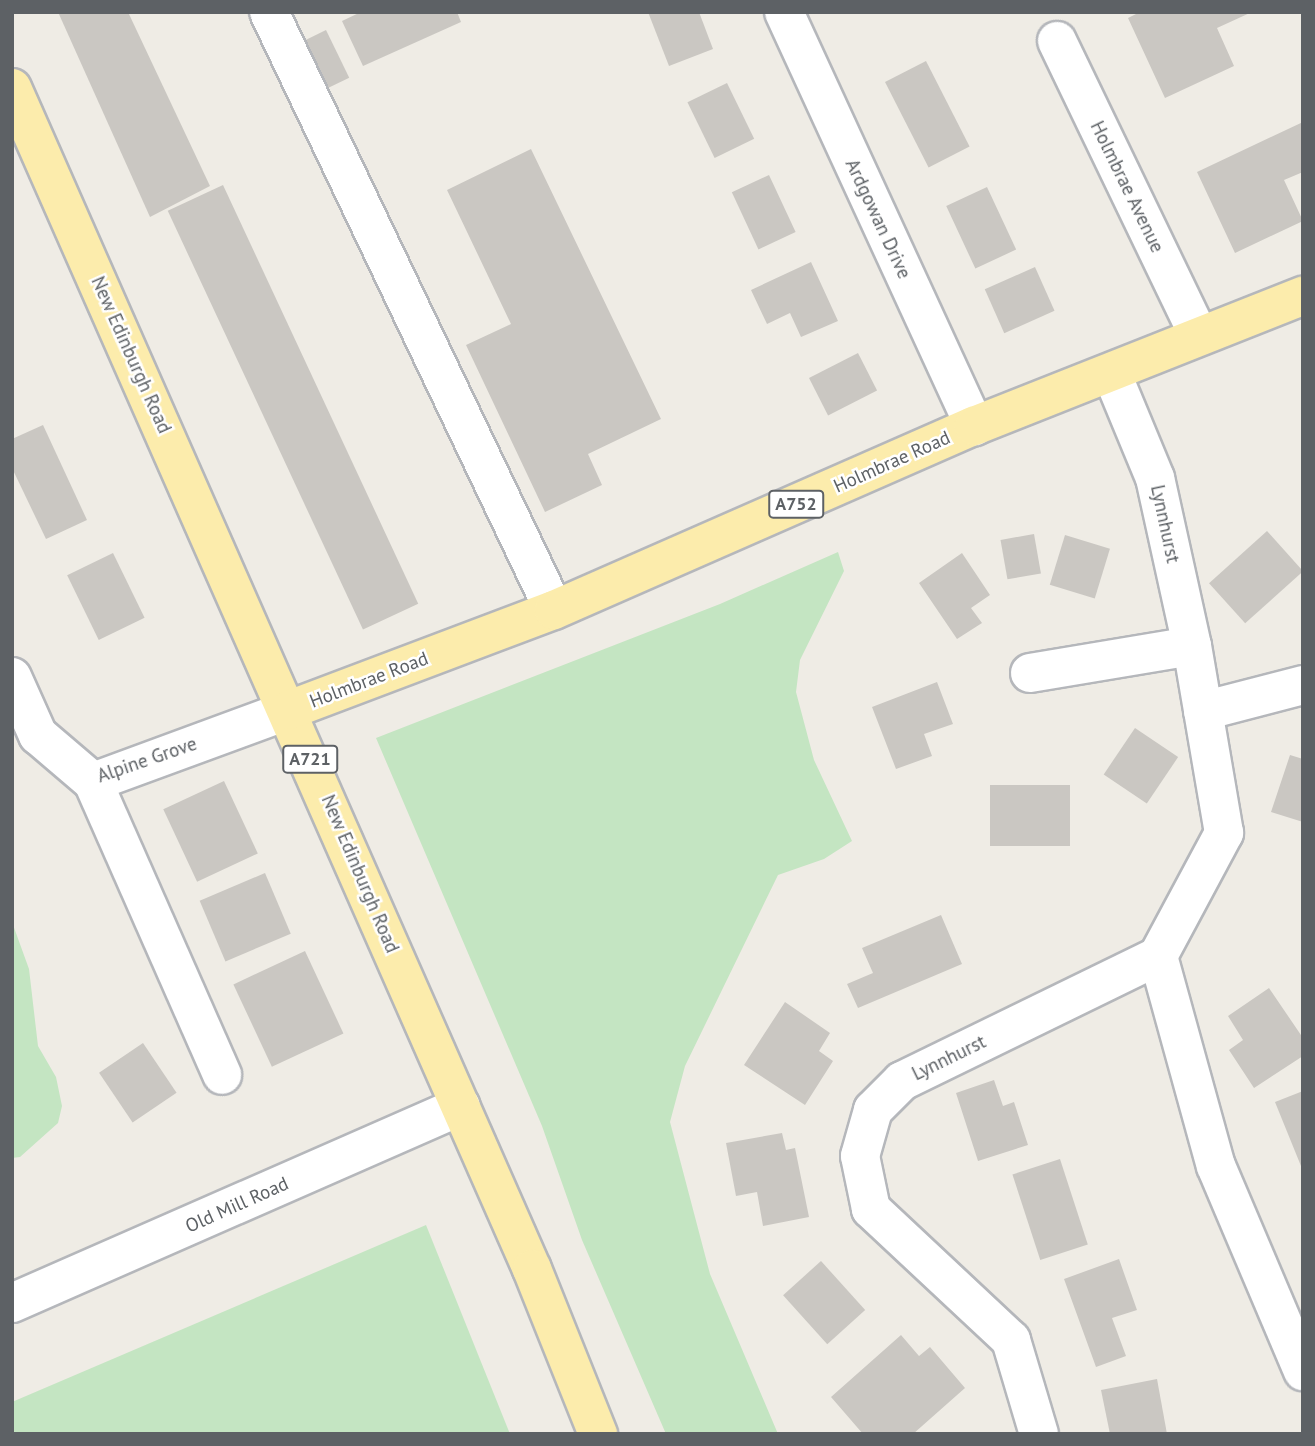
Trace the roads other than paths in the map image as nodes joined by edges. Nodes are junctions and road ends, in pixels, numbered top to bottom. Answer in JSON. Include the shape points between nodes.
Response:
{"nodes":[{"id":1,"x":269,"y":12,"type":"edge"},
{"id":2,"x":784,"y":12,"type":"edge"},
{"id":3,"x":1057,"y":41,"type":"dead end"},
{"id":4,"x":12,"y":88,"type":"edge"},
{"id":5,"x":1303,"y":296,"type":"edge"},
{"id":6,"x":1198,"y":334,"type":"junction"},
{"id":7,"x":1112,"y":374,"type":"junction"},
{"id":8,"x":974,"y":426,"type":"junction"},
{"id":9,"x":554,"y":610,"type":"junction"},
{"id":10,"x":1192,"y":646,"type":"junction"},
{"id":11,"x":1030,"y":673,"type":"dead end"},
{"id":12,"x":12,"y":677,"type":"edge"},
{"id":13,"x":1303,"y":685,"type":"edge"},
{"id":14,"x":289,"y":710,"type":"junction"},
{"id":15,"x":1203,"y":711,"type":"junction"},
{"id":16,"x":93,"y":782,"type":"junction"},
{"id":17,"x":1158,"y":956,"type":"junction"},
{"id":18,"x":222,"y":1075,"type":"dead end"},
{"id":19,"x":461,"y":1106,"type":"junction"},
{"id":20,"x":12,"y":1303,"type":"edge"},
{"id":21,"x":1303,"y":1371,"type":"edge"},
{"id":22,"x":598,"y":1434,"type":"edge"},
{"id":23,"x":1039,"y":1434,"type":"edge"}],
"edges":[{"from":1,"to":9,"type":"street"},
{"from":2,"to":8,"type":"street","name":"Ardgowan Drive"},
{"from":3,"to":6,"type":"street","name":"Holmbrae Avenue"},
{"from":4,"to":14,"type":"main road","name":"New Edinburgh Road","number":"A721"},
{"from":5,"to":6,"type":"main road","name":"Holmbrae Road","number":"A752"},
{"from":6,"to":7,"type":"main road","name":"Holmbrae Road","number":"A752"},
{"from":7,"to":8,"type":"main road","name":"Holmbrae Road","number":"A752"},
{"from":7,"to":10,"type":"street","name":"Lynnhurst","via":[[1156,478]]},
{"from":8,"to":9,"type":"main road","name":"Holmbrae Road","number":"A752"},
{"from":9,"to":14,"type":"main road","name":"Holmbrae Road","number":"A752"},
{"from":10,"to":11,"type":"street"},
{"from":10,"to":15,"type":"street","name":"Lynnhurst"},
{"from":12,"to":16,"type":"street","name":"Alpine Grove","via":[[38,735]]},
{"from":13,"to":15,"type":"street"},
{"from":14,"to":16,"type":"street","name":"Alpine Grove"},
{"from":14,"to":19,"type":"main road","name":"New Edinburgh Road","number":"A721"},
{"from":15,"to":17,"type":"street","name":"Lynnhurst","via":[[1224,833]]},
{"from":16,"to":18,"type":"street"},
{"from":17,"to":21,"type":"street","via":[[1216,1166]]},
{"from":17,"to":23,"type":"street","name":"Lynnhurst","via":[[902,1081],[873,1110],[860,1156],[871,1209],[1011,1340]]},
{"from":19,"to":20,"type":"street","name":"Old Mill Road"},
{"from":19,"to":22,"type":"main road","name":"New Edinburgh Road","number":"A721","via":[[557,1325]]}]}
